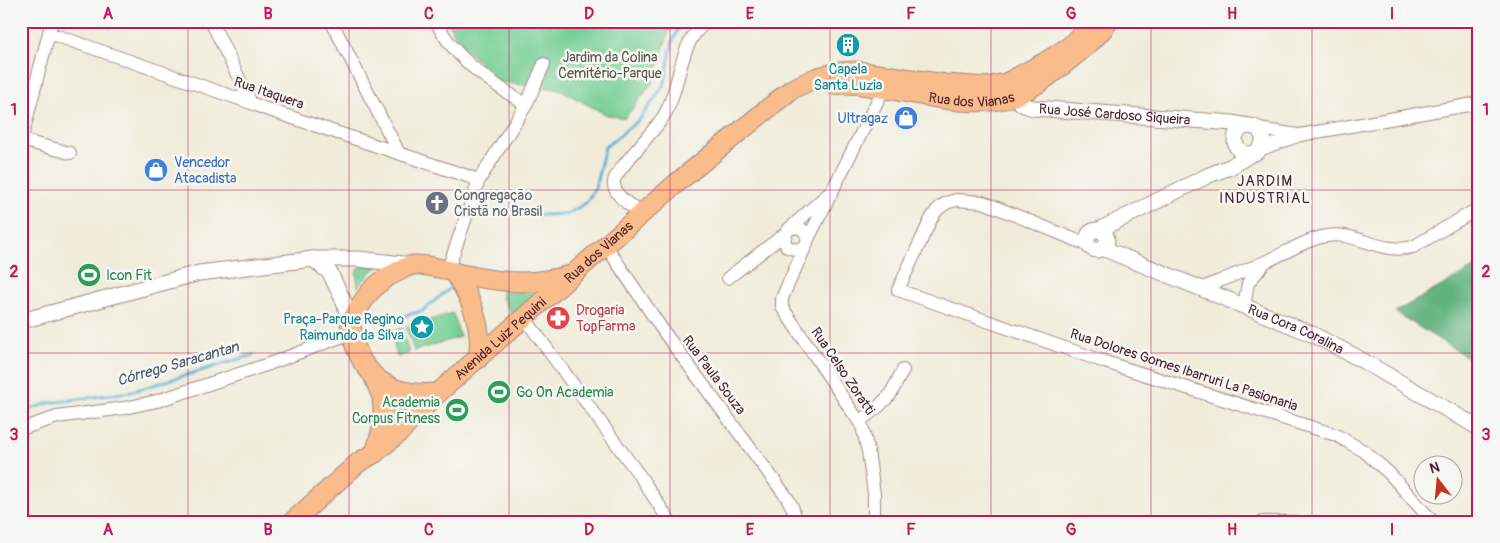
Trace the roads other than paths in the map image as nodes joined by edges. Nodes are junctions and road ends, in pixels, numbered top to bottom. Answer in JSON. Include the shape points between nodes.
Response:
{"nodes":[{"id":1,"x":211,"y":21,"type":"edge"},
{"id":2,"x":331,"y":21,"type":"edge"},
{"id":3,"x":436,"y":21,"type":"edge"},
{"id":4,"x":707,"y":21,"type":"edge"},
{"id":5,"x":1092,"y":21,"type":"edge"},
{"id":6,"x":1109,"y":21,"type":"edge"},
{"id":7,"x":51,"y":27,"type":"edge"},
{"id":8,"x":544,"y":64,"type":"dead end"},
{"id":9,"x":887,"y":82,"type":"junction"},
{"id":10,"x":1010,"y":90,"type":"junction"},
{"id":11,"x":251,"y":103,"type":"junction"},
{"id":12,"x":1479,"y":103,"type":"edge"},
{"id":13,"x":526,"y":106,"type":"junction"},
{"id":14,"x":1205,"y":122,"type":"junction"},
{"id":15,"x":1253,"y":128,"type":"junction"},
{"id":16,"x":1300,"y":135,"type":"junction"},
{"id":17,"x":1235,"y":140,"type":"junction"},
{"id":18,"x":21,"y":141,"type":"edge"},
{"id":19,"x":399,"y":152,"type":"junction"},
{"id":20,"x":1255,"y":152,"type":"junction"},
{"id":21,"x":70,"y":153,"type":"dead end"},
{"id":22,"x":1210,"y":175,"type":"junction"},
{"id":23,"x":479,"y":180,"type":"junction"},
{"id":24,"x":830,"y":191,"type":"junction"},
{"id":25,"x":1479,"y":208,"type":"edge"},
{"id":26,"x":642,"y":214,"type":"junction"},
{"id":27,"x":787,"y":231,"type":"junction"},
{"id":28,"x":806,"y":243,"type":"junction"},
{"id":29,"x":606,"y":246,"type":"junction"},
{"id":30,"x":1095,"y":246,"type":"junction"},
{"id":31,"x":313,"y":259,"type":"junction"},
{"id":32,"x":1266,"y":262,"type":"junction"},
{"id":33,"x":412,"y":265,"type":"junction"},
{"id":34,"x":451,"y":271,"type":"junction"},
{"id":35,"x":572,"y":275,"type":"junction"},
{"id":36,"x":728,"y":278,"type":"dead end"},
{"id":37,"x":1200,"y":289,"type":"junction"},
{"id":38,"x":898,"y":290,"type":"joint"},
{"id":39,"x":1244,"y":306,"type":"junction"},
{"id":40,"x":524,"y":317,"type":"junction"},
{"id":41,"x":21,"y":321,"type":"edge"},
{"id":42,"x":350,"y":328,"type":"junction"},
{"id":43,"x":478,"y":359,"type":"junction"},
{"id":44,"x":903,"y":370,"type":"dead end"},
{"id":45,"x":373,"y":375,"type":"junction"},
{"id":46,"x":438,"y":393,"type":"junction"},
{"id":47,"x":860,"y":421,"type":"junction"},
{"id":48,"x":1479,"y":428,"type":"edge"},
{"id":49,"x":21,"y":429,"type":"edge"},
{"id":50,"x":375,"y":453,"type":"junction"},
{"id":51,"x":292,"y":522,"type":"edge"},
{"id":52,"x":670,"y":522,"type":"edge"},
{"id":53,"x":796,"y":522,"type":"edge"},
{"id":54,"x":874,"y":522,"type":"edge"},
{"id":55,"x":1262,"y":522,"type":"edge"},
{"id":56,"x":1266,"y":522,"type":"edge"},
{"id":57,"x":1296,"y":522,"type":"edge"},
{"id":58,"x":1434,"y":522,"type":"edge"}],
"edges":[{"from":1,"to":11,"type":"street"},
{"from":2,"to":19,"type":"street"},
{"from":3,"to":13,"type":"street","via":[[450,46],[472,68]]},
{"from":4,"to":26,"type":"street","via":[[691,37],[685,50],[665,114],[615,176],[614,188],[618,195]]},
{"from":5,"to":10,"type":"main road","name":"Rua dos Vianas","via":[[1070,46]]},
{"from":6,"to":10,"type":"main road","name":"Rua dos Vianas","via":[[1086,46],[1049,76]]},
{"from":7,"to":11,"type":"street","name":"Rua Itaquera"},
{"from":7,"to":18,"type":"street"},
{"from":8,"to":13,"type":"street"},
{"from":9,"to":10,"type":"main road","name":"Rua dos Vianas","via":[[958,100],[988,102]]},
{"from":9,"to":24,"type":"street","name":"Rua Celso Zoratti"},
{"from":9,"to":26,"type":"main road","name":"Rua dos Vianas","via":[[838,84],[779,99]]},
{"from":10,"to":14,"type":"street","name":"Rua José Cardoso Siqueira","via":[[1021,104],[1034,108]]},
{"from":11,"to":19,"type":"street","name":"Rua Itaquera"},
{"from":12,"to":16,"type":"street","name":"Rua José Cardoso Siqueira"},
{"from":13,"to":23,"type":"street"},
{"from":14,"to":15,"type":"street","name":"Rua José Cardoso Siqueira","via":[[1232,122]]},
{"from":14,"to":17,"type":"street","name":"Rua José Cardoso Siqueira"},
{"from":15,"to":16,"type":"street","name":"Rua José Cardoso Siqueira"},
{"from":15,"to":17,"type":"street","via":[[1240,129]]},
{"from":15,"to":20,"type":"street","via":[[1263,142]]},
{"from":16,"to":20,"type":"street","name":"Rua José Cardoso Siqueira"},
{"from":17,"to":20,"type":"street","via":[[1243,154]]},
{"from":17,"to":22,"type":"street","via":[[1225,161]]},
{"from":18,"to":21,"type":"street"},
{"from":19,"to":23,"type":"street","name":"Rua Itaquera"},
{"from":20,"to":22,"type":"street"},
{"from":22,"to":30,"type":"street","via":[[1099,230],[1106,236],[1106,243]]},
{"from":23,"to":34,"type":"street"},
{"from":24,"to":27,"type":"street"},
{"from":24,"to":28,"type":"street","name":"Rua Celso Zoratti"},
{"from":25,"to":32,"type":"street","via":[[1423,242],[1401,250],[1328,235]]},
{"from":26,"to":29,"type":"main road","name":"Rua dos Vianas"},
{"from":27,"to":28,"type":"street","via":[[800,227],[806,232]]},
{"from":27,"to":28,"type":"street","via":[[784,240],[790,249],[798,250]]},
{"from":27,"to":36,"type":"street"},
{"from":28,"to":47,"type":"street","name":"Rua Celso Zoratti","via":[[784,291],[782,307]]},
{"from":29,"to":35,"type":"main road","name":"Rua dos Vianas"},
{"from":29,"to":53,"type":"street","name":"Rua Paula Souza","via":[[664,332],[788,499]]},
{"from":30,"to":37,"type":"street","name":"Rua Cora Coralina"},
{"from":30,"to":38,"type":"street","name":"Rua Cora Coralina","via":[[982,202],[956,200],[946,203],[931,219]]},
{"from":31,"to":33,"type":"street","name":"Rua dos Vianas","via":[[358,259]]},
{"from":31,"to":41,"type":"street","name":"Rua dos Vianas","via":[[190,274]]},
{"from":31,"to":42,"type":"street","via":[[330,273],[344,302]]},
{"from":32,"to":37,"type":"street"},
{"from":32,"to":39,"type":"street","via":[[1248,284]]},
{"from":33,"to":34,"type":"main road","name":"Rua dos Vianas"},
{"from":33,"to":42,"type":"main road","via":[[376,285],[366,296]]},
{"from":34,"to":35,"type":"main road","name":"Rua dos Vianas","via":[[517,283]]},
{"from":34,"to":43,"type":"main road","via":[[475,311],[480,338]]},
{"from":35,"to":40,"type":"main road","name":"Avenida Luiz Pequini"},
{"from":37,"to":39,"type":"street","name":"Rua Cora Coralina"},
{"from":38,"to":58,"type":"street","name":"Rua Dolores Gomes Ibarruri La Pasionaria","via":[[1105,362],[1336,435],[1364,451],[1389,473]]},
{"from":39,"to":48,"type":"street","name":"Rua Cora Coralina","via":[[1320,338]]},
{"from":40,"to":43,"type":"main road","name":"Avenida Luiz Pequini"},
{"from":40,"to":52,"type":"street"},
{"from":42,"to":45,"type":"main road","via":[[363,363]]},
{"from":42,"to":49,"type":"street","via":[[269,364],[157,401],[57,417]]},
{"from":43,"to":46,"type":"main road","name":"Avenida Luiz Pequini"},
{"from":44,"to":47,"type":"street","via":[[890,395]]},
{"from":45,"to":46,"type":"main road","via":[[399,390]]},
{"from":45,"to":50,"type":"main road","via":[[382,397],[384,422]]},
{"from":46,"to":50,"type":"main road","name":"Avenida Luiz Pequini"},
{"from":47,"to":54,"type":"street","name":"Rua Celso Zoratti","via":[[868,450]]},
{"from":50,"to":51,"type":"main road","name":"Avenida Luiz Pequini","via":[[359,462]]},
{"from":55,"to":56,"type":"street"},
{"from":56,"to":57,"type":"street"}]}
